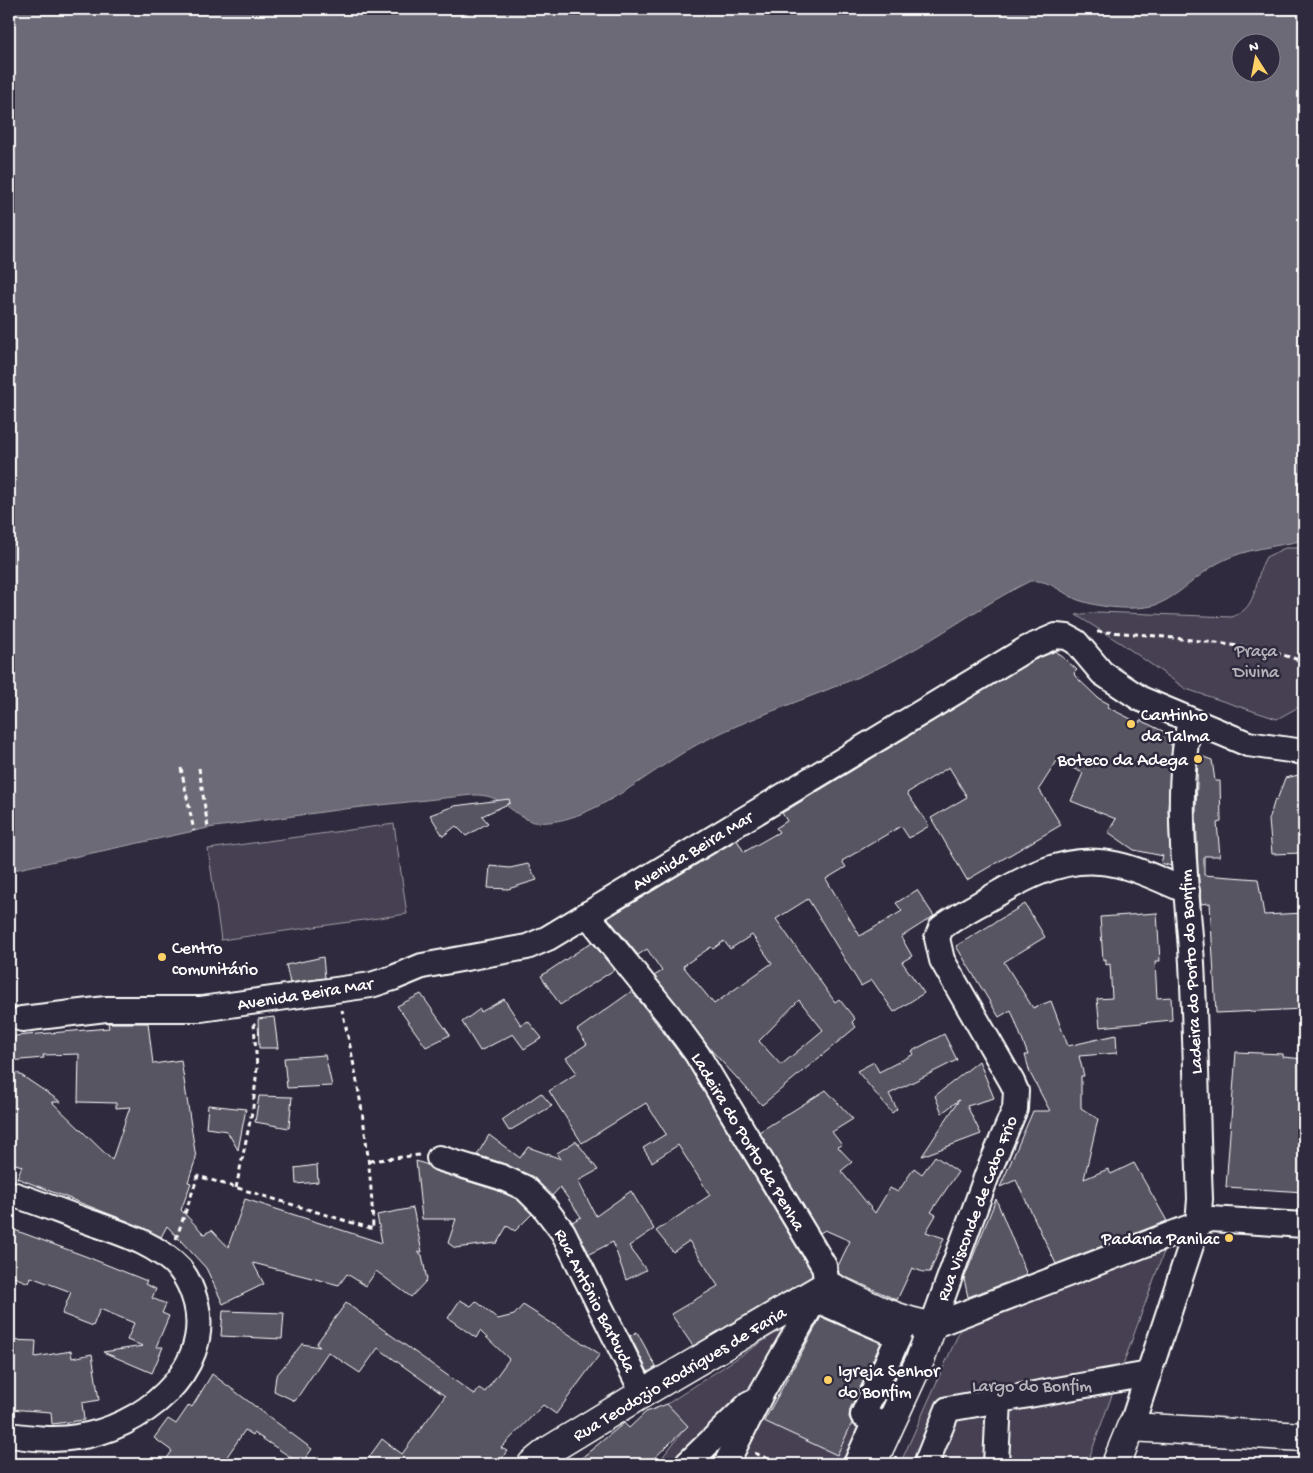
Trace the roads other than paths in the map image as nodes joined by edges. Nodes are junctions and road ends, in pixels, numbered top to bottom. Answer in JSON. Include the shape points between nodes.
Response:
{"nodes":[{"id":1,"x":1190,"y":721,"type":"junction"},
{"id":2,"x":1304,"y":752,"type":"edge"},
{"id":3,"x":1187,"y":891,"type":"junction"},
{"id":4,"x":587,"y":914,"type":"junction"},
{"id":5,"x":22,"y":1019,"type":"dead end"},
{"id":6,"x":439,"y":1158,"type":"road end"},
{"id":7,"x":9,"y":1193,"type":"edge"},
{"id":8,"x":1198,"y":1224,"type":"junction"},
{"id":9,"x":1304,"y":1225,"type":"edge"},
{"id":10,"x":827,"y":1285,"type":"junction"},
{"id":11,"x":932,"y":1326,"type":"junction"},
{"id":12,"x":1149,"y":1374,"type":"junction"},
{"id":13,"x":762,"y":1392,"type":"junction"},
{"id":14,"x":643,"y":1393,"type":"junction"},
{"id":15,"x":998,"y":1400,"type":"junction"},
{"id":16,"x":1130,"y":1427,"type":"junction"},
{"id":17,"x":9,"y":1435,"type":"edge"},
{"id":18,"x":1304,"y":1437,"type":"edge"},
{"id":19,"x":532,"y":1464,"type":"edge"},
{"id":20,"x":687,"y":1464,"type":"edge"},
{"id":21,"x":726,"y":1464,"type":"edge"},
{"id":22,"x":856,"y":1464,"type":"edge"},
{"id":23,"x":872,"y":1464,"type":"edge"},
{"id":24,"x":926,"y":1464,"type":"edge"},
{"id":25,"x":996,"y":1464,"type":"edge"},
{"id":26,"x":1116,"y":1464,"type":"edge"}],
"edges":[{"from":1,"to":2,"type":"street","via":[[1248,744]]},
{"from":1,"to":3,"type":"street","name":"Ladeira do Porto do Bonfim","via":[[1182,765]]},
{"from":1,"to":4,"type":"street","name":"Avenida Beira Mar","via":[[1120,687],[1102,673],[1076,642],[1056,636],[1028,648]]},
{"from":3,"to":8,"type":"street","name":"Ladeira do Porto do Bonfim","via":[[1200,1199]]},
{"from":3,"to":11,"type":"street","name":"Rua Visconde de Cabo Frio","via":[[1123,866],[1078,863],[1050,868],[1025,878],[941,928],[937,938],[942,960],[1012,1082],[1016,1099]]},
{"from":4,"to":5,"type":"street","name":"Avenida Beira Mar","via":[[527,947],[442,961],[394,978],[338,990],[201,1009],[106,1009]]},
{"from":4,"to":10,"type":"street","name":"Ladeira do Porto da Penha","via":[[697,1054],[824,1266]]},
{"from":6,"to":14,"type":"street","name":"Rua Antônio Barbuda","via":[[501,1177],[524,1188],[544,1207],[563,1232]]},
{"from":7,"to":17,"type":"street","via":[[127,1235],[170,1258],[182,1271],[192,1290],[199,1338],[190,1363],[144,1412],[110,1428],[77,1437]]},
{"from":8,"to":9,"type":"street","via":[[1218,1219]]},
{"from":8,"to":11,"type":"street"},
{"from":8,"to":12,"type":"street","name":"Ladeira do Porto do Bonfim"},
{"from":10,"to":11,"type":"street","via":[[891,1316]]},
{"from":10,"to":14,"type":"street","name":"Rua Teodozio Rodrigues de Faria"},
{"from":11,"to":23,"type":"street","via":[[920,1360]]},
{"from":12,"to":15,"type":"street"},
{"from":12,"to":16,"type":"street","name":"Ladeira do Porto do Bonfim"},
{"from":13,"to":20,"type":"street"},
{"from":13,"to":21,"type":"street"},
{"from":13,"to":22,"type":"street","via":[[815,1299],[899,1336],[864,1415],[875,1421]]},
{"from":14,"to":19,"type":"street","name":"Rua Teodozio Rodrigues de Faria"},
{"from":15,"to":24,"type":"street","via":[[948,1409]]},
{"from":15,"to":25,"type":"street"},
{"from":16,"to":18,"type":"street"},
{"from":16,"to":26,"type":"street"}]}
